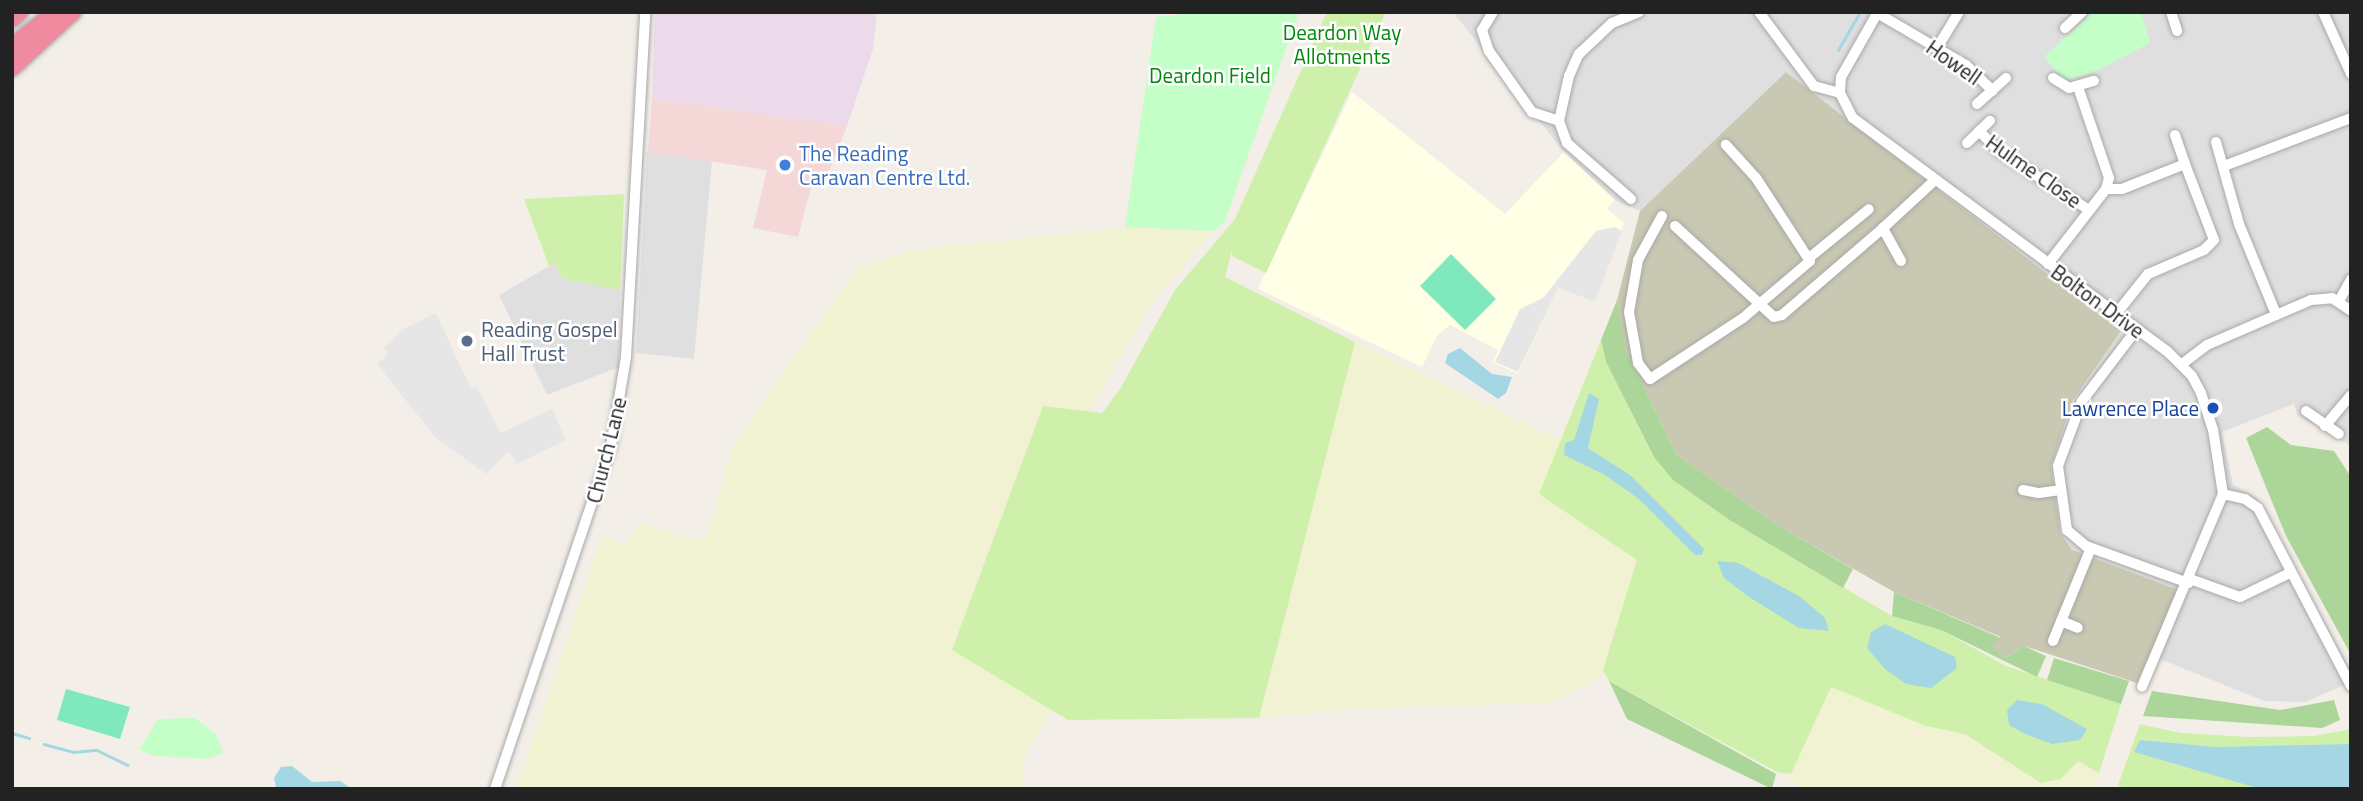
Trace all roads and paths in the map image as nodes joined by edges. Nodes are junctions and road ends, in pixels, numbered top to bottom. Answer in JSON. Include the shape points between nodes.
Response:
{"nodes":[{"id":1,"x":20,"y":12,"type":"edge"},
{"id":2,"x":55,"y":12,"type":"edge"},
{"id":3,"x":74,"y":12,"type":"edge"},
{"id":4,"x":645,"y":12,"type":"edge"},
{"id":5,"x":1639,"y":12,"type":"edge"},
{"id":6,"x":1759,"y":12,"type":"edge"},
{"id":7,"x":1959,"y":12,"type":"edge"},
{"id":8,"x":2171,"y":12,"type":"edge"},
{"id":9,"x":2323,"y":12,"type":"edge"},
{"id":10,"x":1878,"y":13,"type":"edge"},
{"id":11,"x":2079,"y":13,"type":"edge"},
{"id":12,"x":1490,"y":16,"type":"edge"},
{"id":13,"x":12,"y":19,"type":"edge"},
{"id":14,"x":2065,"y":28,"type":"dead end"},
{"id":15,"x":2177,"y":31,"type":"dead end"},
{"id":16,"x":12,"y":46,"type":"edge"},
{"id":17,"x":1937,"y":48,"type":"junction"},
{"id":18,"x":12,"y":68,"type":"edge"},
{"id":19,"x":2351,"y":74,"type":"edge"},
{"id":20,"x":2006,"y":78,"type":"dead end"},
{"id":21,"x":2053,"y":78,"type":"dead end"},
{"id":22,"x":2094,"y":81,"type":"dead end"},
{"id":23,"x":2078,"y":87,"type":"junction"},
{"id":24,"x":1993,"y":91,"type":"junction"},
{"id":25,"x":1840,"y":93,"type":"junction"},
{"id":26,"x":1977,"y":104,"type":"dead end"},
{"id":27,"x":2351,"y":118,"type":"edge"},
{"id":28,"x":1559,"y":121,"type":"junction"},
{"id":29,"x":1990,"y":121,"type":"dead end"},
{"id":30,"x":1979,"y":131,"type":"junction"},
{"id":31,"x":2175,"y":135,"type":"dead end"},
{"id":32,"x":2216,"y":142,"type":"dead end"},
{"id":33,"x":1967,"y":143,"type":"dead end"},
{"id":34,"x":1726,"y":145,"type":"dead end"},
{"id":35,"x":2185,"y":164,"type":"junction"},
{"id":36,"x":2224,"y":166,"type":"junction"},
{"id":37,"x":1935,"y":180,"type":"junction"},
{"id":38,"x":2106,"y":189,"type":"junction"},
{"id":39,"x":1631,"y":199,"type":"dead end"},
{"id":40,"x":1869,"y":209,"type":"dead end"},
{"id":41,"x":2089,"y":210,"type":"junction"},
{"id":42,"x":1662,"y":216,"type":"dead end"},
{"id":43,"x":1675,"y":226,"type":"dead end"},
{"id":44,"x":1883,"y":228,"type":"junction"},
{"id":45,"x":1809,"y":258,"type":"junction"},
{"id":46,"x":1901,"y":261,"type":"dead end"},
{"id":47,"x":2048,"y":264,"type":"junction"},
{"id":48,"x":2351,"y":279,"type":"edge"},
{"id":49,"x":2339,"y":301,"type":"junction"},
{"id":50,"x":1759,"y":305,"type":"junction"},
{"id":51,"x":2351,"y":311,"type":"edge"},
{"id":52,"x":2116,"y":314,"type":"junction"},
{"id":53,"x":2276,"y":314,"type":"junction"},
{"id":54,"x":2137,"y":330,"type":"junction"},
{"id":55,"x":2182,"y":364,"type":"junction"},
{"id":56,"x":2351,"y":395,"type":"edge"},
{"id":57,"x":2306,"y":411,"type":"dead end"},
{"id":58,"x":2325,"y":426,"type":"junction"},
{"id":59,"x":2339,"y":434,"type":"dead end"},
{"id":60,"x":2023,"y":490,"type":"dead end"},
{"id":61,"x":2060,"y":490,"type":"junction"},
{"id":62,"x":2223,"y":494,"type":"junction"},
{"id":63,"x":2091,"y":548,"type":"junction"},
{"id":64,"x":2288,"y":574,"type":"junction"},
{"id":65,"x":2189,"y":581,"type":"junction"},
{"id":66,"x":2062,"y":621,"type":"junction"},
{"id":67,"x":2078,"y":628,"type":"dead end"},
{"id":68,"x":2053,"y":640,"type":"dead end"},
{"id":69,"x":2351,"y":686,"type":"edge"},
{"id":70,"x":2142,"y":687,"type":"dead end"},
{"id":71,"x":495,"y":789,"type":"edge"}],
"edges":[{"from":1,"to":13,"type":"highway"},
{"from":2,"to":16,"type":"highway"},
{"from":3,"to":18,"type":"highway"},
{"from":4,"to":71,"type":"street","name":"Church Lane","via":[[626,357],[611,446]]},
{"from":5,"to":28,"type":"street","via":[[1612,23],[1579,54],[1566,84]]},
{"from":6,"to":25,"type":"street","via":[[1808,79],[1826,92]]},
{"from":7,"to":17,"type":"street"},
{"from":8,"to":15,"type":"street"},
{"from":9,"to":19,"type":"street"},
{"from":10,"to":17,"type":"street","name":"Howell"},
{"from":10,"to":25,"type":"street","via":[[1841,77]]},
{"from":11,"to":14,"type":"street"},
{"from":12,"to":28,"type":"street","via":[[1482,33],[1489,51],[1539,117]]},
{"from":17,"to":24,"type":"street","name":"Howell","via":[[1966,65]]},
{"from":20,"to":24,"type":"street","name":"Howell"},
{"from":21,"to":23,"type":"street","via":[[2069,88]]},
{"from":22,"to":23,"type":"street"},
{"from":23,"to":38,"type":"street","via":[[2107,169]]},
{"from":24,"to":26,"type":"street","name":"Howell"},
{"from":25,"to":37,"type":"street","name":"Bolton Drive","via":[[1853,118]]},
{"from":27,"to":36,"type":"street"},
{"from":28,"to":39,"type":"street","via":[[1567,143]]},
{"from":29,"to":30,"type":"street","name":"Hulme Close"},
{"from":30,"to":33,"type":"street","name":"Hulme Close"},
{"from":30,"to":41,"type":"street","name":"Hulme Close","via":[[2000,152]]},
{"from":31,"to":35,"type":"street"},
{"from":32,"to":36,"type":"street"},
{"from":34,"to":45,"type":"street","via":[[1756,178]]},
{"from":35,"to":38,"type":"street","via":[[2122,189]]},
{"from":35,"to":52,"type":"street","via":[[2211,230],[2211,246],[2148,274]]},
{"from":36,"to":53,"type":"street","via":[[2239,224]]},
{"from":37,"to":44,"type":"street"},
{"from":37,"to":47,"type":"street","name":"Bolton Drive"},
{"from":38,"to":41,"type":"street"},
{"from":40,"to":45,"type":"street"},
{"from":41,"to":47,"type":"street"},
{"from":42,"to":50,"type":"street","via":[[1638,260],[1629,312],[1638,363],[1647,377]]},
{"from":43,"to":50,"type":"street"},
{"from":44,"to":46,"type":"street"},
{"from":44,"to":50,"type":"street","via":[[1782,315],[1774,317]]},
{"from":45,"to":50,"type":"street","via":[[1807,265]]},
{"from":47,"to":52,"type":"street","name":"Bolton Drive"},
{"from":48,"to":49,"type":"street"},
{"from":49,"to":51,"type":"street"},
{"from":49,"to":53,"type":"street","via":[[2311,300]]},
{"from":52,"to":54,"type":"street","name":"Bolton Drive"},
{"from":53,"to":55,"type":"street","via":[[2207,345]]},
{"from":54,"to":55,"type":"street","name":"Bolton Drive"},
{"from":54,"to":61,"type":"street","via":[[2082,401],[2058,466]]},
{"from":55,"to":62,"type":"street","name":"Bolton Drive","via":[[2201,393],[2213,429]]},
{"from":56,"to":58,"type":"street"},
{"from":57,"to":58,"type":"street"},
{"from":58,"to":59,"type":"street"},
{"from":60,"to":61,"type":"street"},
{"from":61,"to":63,"type":"street","via":[[2067,530]]},
{"from":62,"to":64,"type":"street","via":[[2245,499],[2258,508]]},
{"from":62,"to":65,"type":"street","name":"Bolton Drive"},
{"from":63,"to":65,"type":"street"},
{"from":63,"to":66,"type":"street"},
{"from":64,"to":65,"type":"street","via":[[2240,597]]},
{"from":64,"to":69,"type":"street"},
{"from":65,"to":70,"type":"street","name":"Bolton Drive"},
{"from":66,"to":67,"type":"street"},
{"from":66,"to":68,"type":"street"}]}
